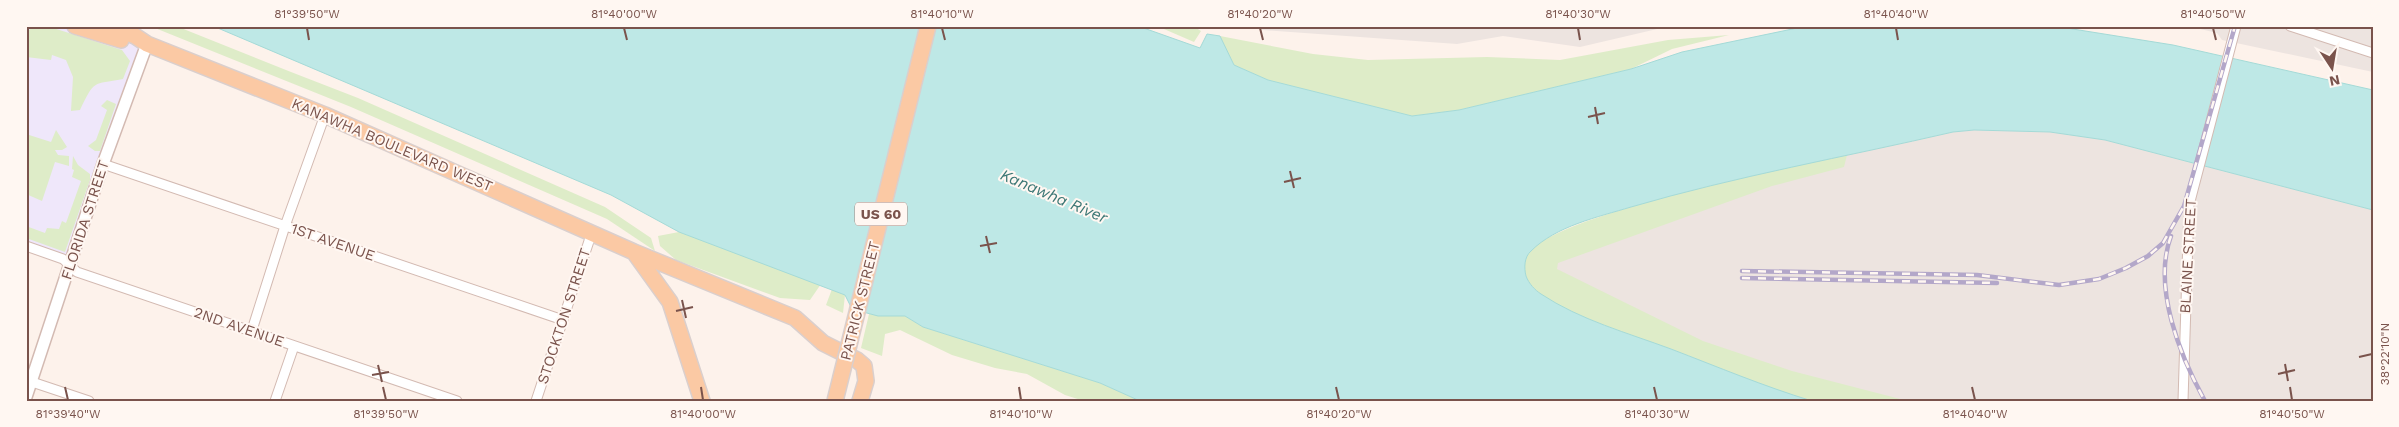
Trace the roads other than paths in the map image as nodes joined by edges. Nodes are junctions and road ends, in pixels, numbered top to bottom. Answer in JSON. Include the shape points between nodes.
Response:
{"nodes":[{"id":1,"x":75,"y":26,"type":"edge"},
{"id":2,"x":108,"y":26,"type":"edge"},
{"id":3,"x":928,"y":26,"type":"edge"},
{"id":4,"x":2236,"y":26,"type":"edge"},
{"id":5,"x":2290,"y":26,"type":"edge"},
{"id":6,"x":147,"y":44,"type":"junction"},
{"id":7,"x":2373,"y":53,"type":"edge"},
{"id":8,"x":325,"y":115,"type":"junction"},
{"id":9,"x":103,"y":164,"type":"junction"},
{"id":10,"x":286,"y":226,"type":"junction"},
{"id":11,"x":592,"y":232,"type":"junction"},
{"id":12,"x":26,"y":246,"type":"edge"},
{"id":13,"x":634,"y":252,"type":"junction"},
{"id":14,"x":70,"y":266,"type":"junction"},
{"id":15,"x":678,"y":271,"type":"junction"},
{"id":16,"x":657,"y":282,"type":"junction"},
{"id":17,"x":562,"y":320,"type":"junction"},
{"id":18,"x":252,"y":330,"type":"junction"},
{"id":19,"x":294,"y":346,"type":"junction"},
{"id":20,"x":31,"y":365,"type":"edge"},
{"id":21,"x":32,"y":382,"type":"junction"},
{"id":22,"x":26,"y":397,"type":"edge"},
{"id":23,"x":88,"y":401,"type":"edge"},
{"id":24,"x":275,"y":401,"type":"edge"},
{"id":25,"x":457,"y":401,"type":"edge"},
{"id":26,"x":536,"y":401,"type":"edge"},
{"id":27,"x":702,"y":401,"type":"edge"},
{"id":28,"x":835,"y":401,"type":"edge"},
{"id":29,"x":860,"y":401,"type":"edge"},
{"id":30,"x":2183,"y":401,"type":"edge"}],
"edges":[{"from":1,"to":6,"type":"main road","name":"KANAWHA BOULEVARD WEST","via":[[136,46]]},
{"from":2,"to":6,"type":"main road","name":"KANAWHA BOULEVARD WEST"},
{"from":3,"to":28,"type":"main road","name":"PATRICK STREET","number":"US 60","bridge":true},
{"from":4,"to":30,"type":"street","name":"BLAINE STREET","via":[[2193,186],[2188,218]]},
{"from":5,"to":7,"type":"street"},
{"from":6,"to":8,"type":"main road","name":"KANAWHA BOULEVARD WEST"},
{"from":6,"to":9,"type":"street","name":"FLORIDA STREET"},
{"from":8,"to":10,"type":"street"},
{"from":8,"to":11,"type":"main road","name":"KANAWHA BOULEVARD WEST"},
{"from":9,"to":10,"type":"street","name":"1ST AVENUE"},
{"from":9,"to":14,"type":"street","name":"FLORIDA STREET"},
{"from":10,"to":17,"type":"street","name":"1ST AVENUE"},
{"from":10,"to":18,"type":"street"},
{"from":11,"to":13,"type":"main road","name":"KANAWHA BOULEVARD WEST"},
{"from":11,"to":17,"type":"street","name":"STOCKTON STREET"},
{"from":12,"to":14,"type":"street","name":"2ND AVENUE","via":[[63,259]]},
{"from":13,"to":15,"type":"main road","name":"KANAWHA BOULEVARD WEST"},
{"from":13,"to":16,"type":"main road","name":"KANAWHA BOULEVARD WEST"},
{"from":14,"to":18,"type":"street","name":"2ND AVENUE","via":[[77,272]]},
{"from":14,"to":20,"type":"street","name":"FLORIDA STREET"},
{"from":15,"to":16,"type":"main road","via":[[662,271]]},
{"from":15,"to":29,"type":"main road","name":"KANAWHA BOULEVARD WEST","via":[[795,318],[823,343],[857,360],[864,366],[866,381]]},
{"from":16,"to":27,"type":"main road","name":"KANAWHA BOULEVARD WEST","via":[[677,319]]},
{"from":17,"to":26,"type":"street","name":"STOCKTON STREET"},
{"from":18,"to":19,"type":"street","name":"2ND AVENUE"},
{"from":19,"to":24,"type":"street"},
{"from":19,"to":25,"type":"street","name":"2ND AVENUE"},
{"from":20,"to":21,"type":"street","name":"FLORIDA STREET"},
{"from":21,"to":22,"type":"street","name":"FLORIDA STREET"},
{"from":21,"to":23,"type":"street"}]}
